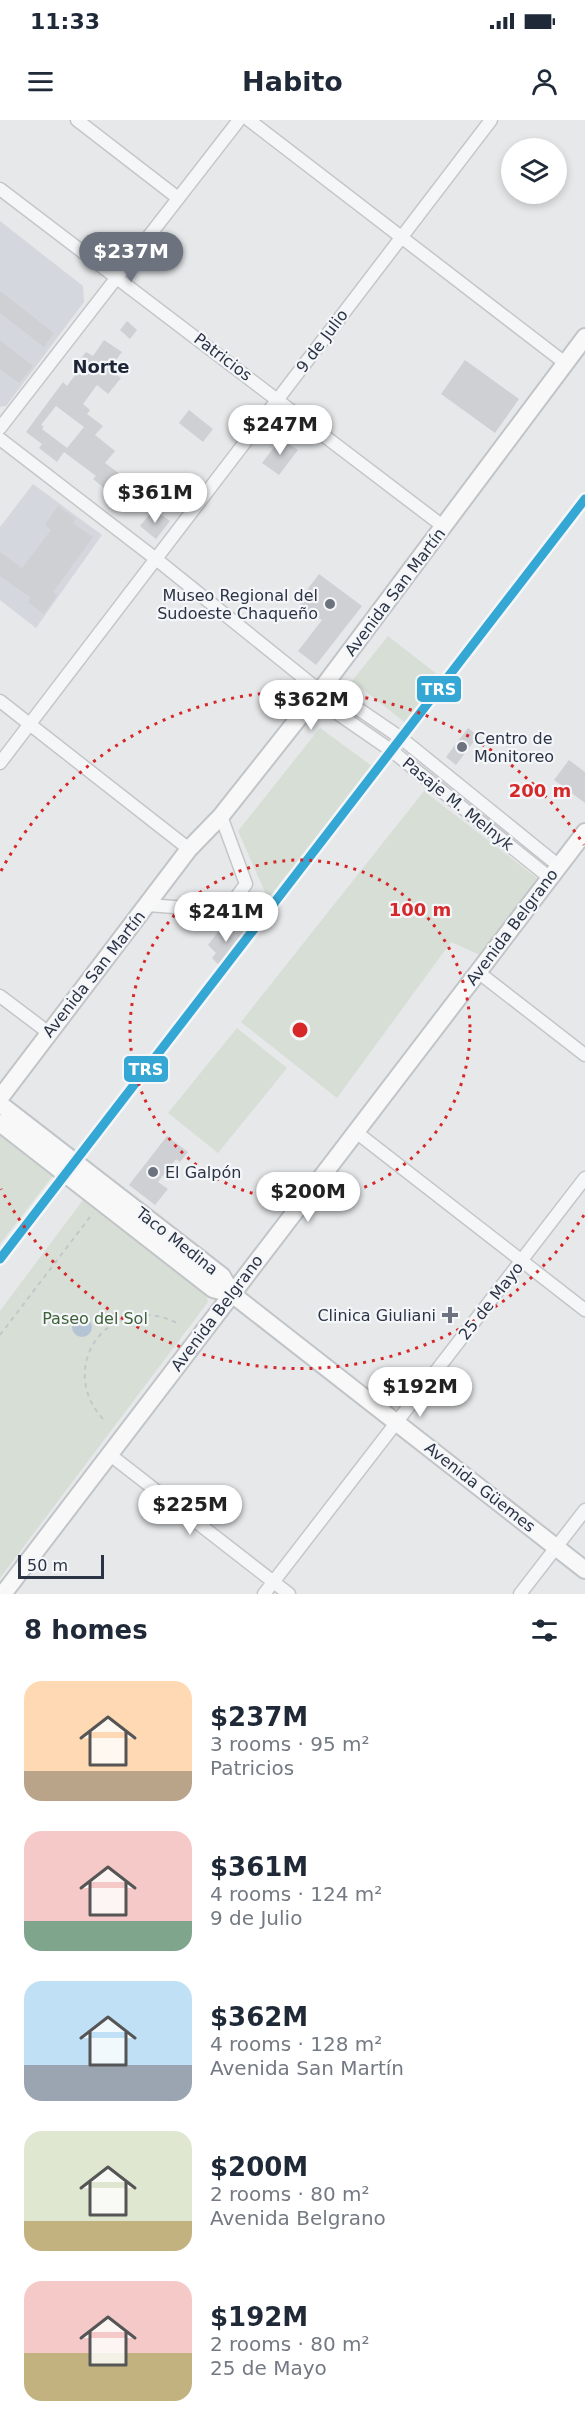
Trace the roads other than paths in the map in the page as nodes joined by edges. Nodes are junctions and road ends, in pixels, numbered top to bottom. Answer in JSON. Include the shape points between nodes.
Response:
{"nodes":[{"id":1,"x":78,"y":120,"type":"edge"},
{"id":2,"x":239,"y":120,"type":"edge"},
{"id":3,"x":249,"y":120,"type":"edge"},
{"id":4,"x":491,"y":120,"type":"edge"},
{"id":5,"x":0,"y":189,"type":"edge"},
{"id":6,"x":178,"y":198,"type":"junction"},
{"id":7,"x":401,"y":237,"type":"junction"},
{"id":8,"x":117,"y":277,"type":"junction"},
{"id":9,"x":585,"y":337,"type":"edge"},
{"id":10,"x":565,"y":363,"type":"junction"},
{"id":11,"x":278,"y":399,"type":"junction"},
{"id":12,"x":0,"y":428,"type":"edge"},
{"id":13,"x":0,"y":439,"type":"edge"},
{"id":14,"x":444,"y":526,"type":"junction"},
{"id":15,"x":156,"y":559,"type":"junction"},
{"id":16,"x":320,"y":691,"type":"junction"},
{"id":17,"x":0,"y":701,"type":"edge"},
{"id":18,"x":30,"y":724,"type":"junction"},
{"id":19,"x":0,"y":763,"type":"edge"},
{"id":20,"x":221,"y":816,"type":"junction"},
{"id":21,"x":585,"y":832,"type":"edge"},
{"id":22,"x":189,"y":849,"type":"junction"},
{"id":23,"x":554,"y":872,"type":"junction"},
{"id":24,"x":148,"y":905,"type":"junction"},
{"id":25,"x":478,"y":972,"type":"junction"},
{"id":26,"x":0,"y":996,"type":"edge"},
{"id":27,"x":49,"y":1032,"type":"junction"},
{"id":28,"x":585,"y":1055,"type":"edge"},
{"id":29,"x":0,"y":1098,"type":"edge"},
{"id":30,"x":0,"y":1104,"type":"edge"},
{"id":31,"x":0,"y":1123,"type":"edge"},
{"id":32,"x":356,"y":1132,"type":"junction"},
{"id":33,"x":585,"y":1179,"type":"edge"},
{"id":34,"x":522,"y":1260,"type":"junction"},
{"id":35,"x":232,"y":1294,"type":"junction"},
{"id":36,"x":585,"y":1310,"type":"edge"},
{"id":37,"x":397,"y":1422,"type":"junction"},
{"id":38,"x":110,"y":1455,"type":"junction"},
{"id":39,"x":585,"y":1510,"type":"edge"},
{"id":40,"x":556,"y":1548,"type":"junction"},
{"id":41,"x":585,"y":1570,"type":"edge"},
{"id":42,"x":274,"y":1582,"type":"junction"},
{"id":43,"x":3,"y":1594,"type":"edge"},
{"id":44,"x":264,"y":1594,"type":"edge"},
{"id":45,"x":290,"y":1594,"type":"edge"},
{"id":46,"x":520,"y":1594,"type":"edge"}],
"edges":[{"from":1,"to":6,"type":"street"},
{"from":2,"to":6,"type":"street"},
{"from":3,"to":7,"type":"street"},
{"from":4,"to":7,"type":"street","name":"9 de Julio"},
{"from":5,"to":8,"type":"street","name":"Patricios"},
{"from":6,"to":8,"type":"street"},
{"from":7,"to":10,"type":"street"},
{"from":7,"to":11,"type":"street","name":"9 de Julio"},
{"from":8,"to":11,"type":"street","name":"Patricios"},
{"from":8,"to":12,"type":"street"},
{"from":9,"to":10,"type":"main road","name":"Avenida San Martín"},
{"from":10,"to":14,"type":"main road","name":"Avenida San Martín"},
{"from":11,"to":14,"type":"street","name":"Patricios"},
{"from":11,"to":15,"type":"street","name":"9 de Julio"},
{"from":13,"to":15,"type":"street","name":"Pasaje M. Melnyk"},
{"from":14,"to":16,"type":"main road","name":"Avenida San Martín"},
{"from":15,"to":16,"type":"street","name":"Pasaje M. Melnyk"},
{"from":15,"to":18,"type":"street","name":"9 de Julio"},
{"from":16,"to":20,"type":"main road","name":"Avenida San Martín"},
{"from":16,"to":23,"type":"street","name":"Pasaje M. Melnyk","via":[[324,704]]},
{"from":17,"to":18,"type":"street"},
{"from":18,"to":19,"type":"street","name":"9 de Julio"},
{"from":18,"to":22,"type":"street"},
{"from":20,"to":22,"type":"main road","name":"Avenida San Martín"},
{"from":20,"to":24,"type":"street","via":[[246,884],[226,910]]},
{"from":21,"to":23,"type":"main road","name":"Avenida Belgrano"},
{"from":22,"to":24,"type":"main road","name":"Avenida San Martín"},
{"from":23,"to":25,"type":"main road","name":"Avenida Belgrano"},
{"from":24,"to":27,"type":"main road","name":"Avenida San Martín"},
{"from":25,"to":28,"type":"street"},
{"from":25,"to":32,"type":"main road","name":"Avenida Belgrano"},
{"from":26,"to":27,"type":"street"},
{"from":27,"to":29,"type":"main road","name":"Avenida San Martín"},
{"from":30,"to":35,"type":"main road","name":"Taco Medina","via":[[222,1276]]},
{"from":31,"to":35,"type":"main road","name":"Taco Medina","via":[[213,1288]]},
{"from":32,"to":34,"type":"street"},
{"from":32,"to":35,"type":"main road","name":"Avenida Belgrano"},
{"from":33,"to":34,"type":"street","name":"25 de Mayo"},
{"from":34,"to":36,"type":"street"},
{"from":34,"to":37,"type":"street","name":"25 de Mayo"},
{"from":35,"to":37,"type":"main road","name":"Avenida Güemes"},
{"from":35,"to":38,"type":"main road","name":"Avenida Belgrano"},
{"from":37,"to":40,"type":"main road","name":"Avenida Güemes"},
{"from":37,"to":42,"type":"street","name":"25 de Mayo"},
{"from":38,"to":42,"type":"street"},
{"from":38,"to":43,"type":"main road","name":"Avenida Belgrano"},
{"from":39,"to":40,"type":"street"},
{"from":40,"to":41,"type":"main road","name":"Avenida Güemes"},
{"from":40,"to":46,"type":"street"},
{"from":42,"to":44,"type":"street","name":"25 de Mayo"},
{"from":42,"to":45,"type":"street"}]}
